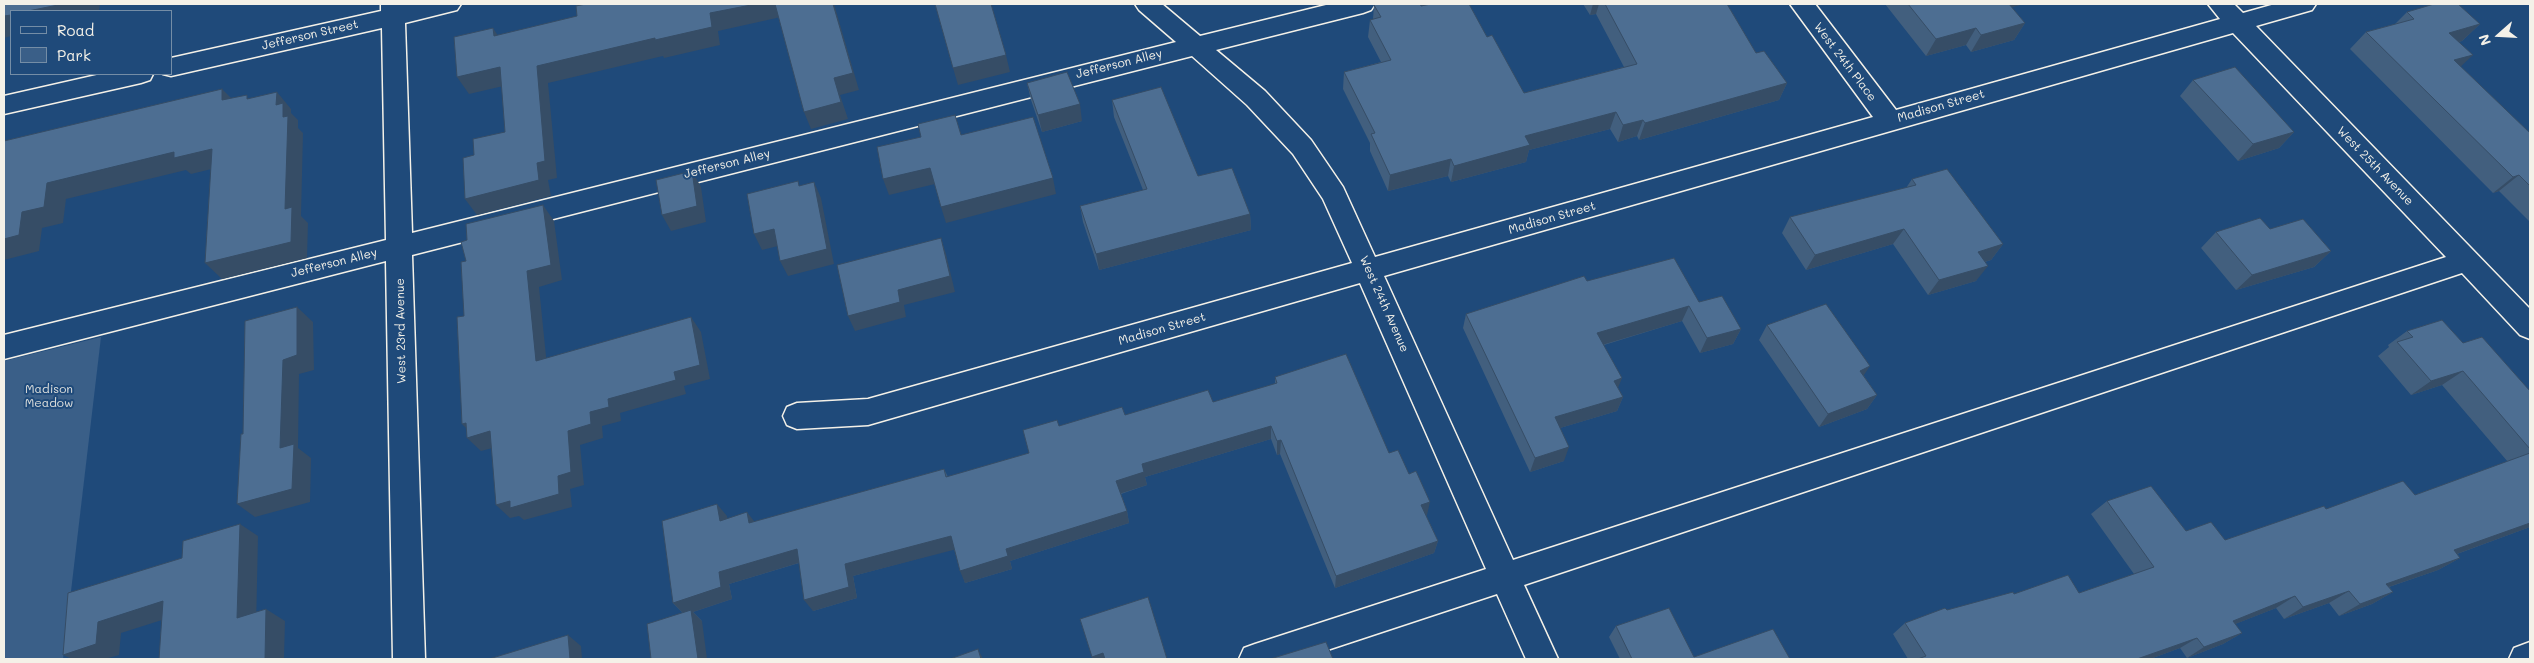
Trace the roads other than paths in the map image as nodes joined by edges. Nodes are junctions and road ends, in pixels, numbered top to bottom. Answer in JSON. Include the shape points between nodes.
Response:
{"nodes":[{"id":1,"x":449,"y":4,"type":"edge"},
{"id":2,"x":1147,"y":4,"type":"edge"},
{"id":3,"x":1363,"y":4,"type":"edge"},
{"id":4,"x":1802,"y":4,"type":"edge"},
{"id":5,"x":2220,"y":4,"type":"edge"},
{"id":6,"x":2304,"y":4,"type":"edge"},
{"id":7,"x":393,"y":10,"type":"edge"},
{"id":8,"x":2238,"y":22,"type":"junction"},
{"id":9,"x":1194,"y":46,"type":"junction"},
{"id":10,"x":172,"y":67,"type":"edge"},
{"id":11,"x":136,"y":75,"type":"edge"},
{"id":12,"x":4,"y":105,"type":"edge"},
{"id":13,"x":1888,"y":120,"type":"junction"},
{"id":14,"x":399,"y":247,"type":"junction"},
{"id":15,"x":2466,"y":261,"type":"junction"},
{"id":16,"x":1369,"y":270,"type":"junction"},
{"id":17,"x":2530,"y":328,"type":"edge"},
{"id":18,"x":4,"y":347,"type":"edge"},
{"id":19,"x":797,"y":416,"type":"dead end"},
{"id":20,"x":1505,"y":575,"type":"junction"},
{"id":21,"x":2530,"y":657,"type":"edge"},
{"id":22,"x":409,"y":659,"type":"edge"},
{"id":23,"x":1255,"y":659,"type":"edge"},
{"id":24,"x":1542,"y":659,"type":"edge"},
{"id":25,"x":2525,"y":659,"type":"edge"}],
"edges":[{"from":1,"to":7,"type":"street","name":"Jefferson Street"},
{"from":2,"to":9,"type":"street","name":"West 24th Avenue"},
{"from":3,"to":9,"type":"street","name":"Jefferson Alley"},
{"from":4,"to":13,"type":"street","name":"West 24th Place"},
{"from":5,"to":8,"type":"street","name":"West 25th Avenue"},
{"from":6,"to":8,"type":"street","name":"Madison Street"},
{"from":7,"to":10,"type":"street","name":"Jefferson Street"},
{"from":7,"to":14,"type":"street","name":"West 23rd Avenue"},
{"from":8,"to":13,"type":"street","name":"Madison Street"},
{"from":8,"to":15,"type":"street","name":"West 25th Avenue"},
{"from":9,"to":14,"type":"street","name":"Jefferson Alley"},
{"from":9,"to":16,"type":"street","name":"West 24th Avenue","via":[[1256,98],[1302,147],[1334,194]]},
{"from":11,"to":12,"type":"street"},
{"from":13,"to":16,"type":"street","name":"Madison Street"},
{"from":14,"to":18,"type":"street","name":"Jefferson Alley"},
{"from":14,"to":22,"type":"street","name":"West 23rd Avenue"},
{"from":15,"to":17,"type":"street","name":"West 25th Avenue"},
{"from":15,"to":20,"type":"street"},
{"from":16,"to":19,"type":"street","name":"Madison Street","via":[[868,412]]},
{"from":16,"to":20,"type":"street","name":"West 24th Avenue"},
{"from":20,"to":23,"type":"street"},
{"from":20,"to":24,"type":"street","name":"West 24th Avenue"},
{"from":21,"to":25,"type":"street"}]}
